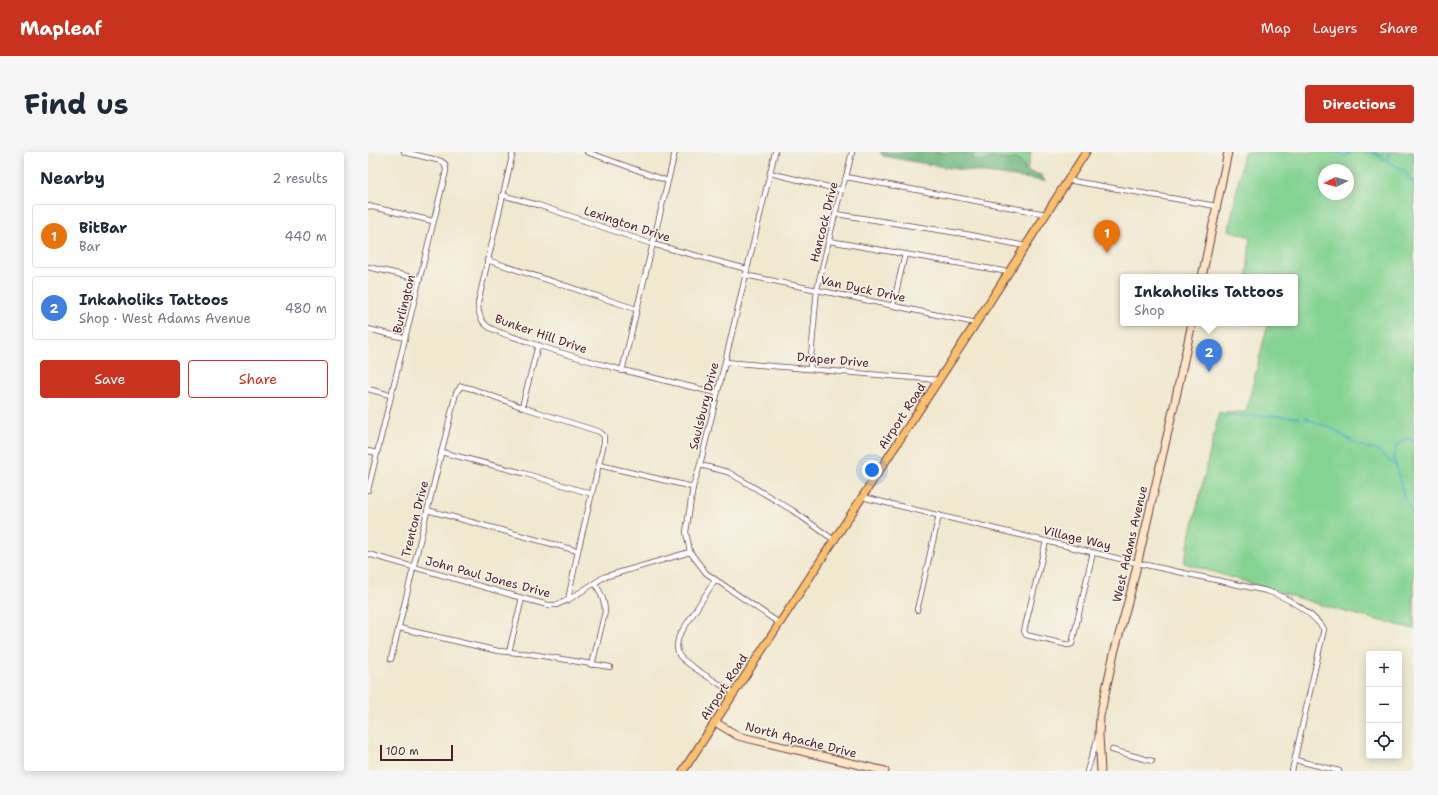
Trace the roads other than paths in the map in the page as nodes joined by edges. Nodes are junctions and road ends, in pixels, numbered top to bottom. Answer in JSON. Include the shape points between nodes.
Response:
{"nodes":[{"id":1,"x":404,"y":152,"type":"edge"},
{"id":2,"x":513,"y":152,"type":"edge"},
{"id":3,"x":587,"y":152,"type":"edge"},
{"id":4,"x":675,"y":152,"type":"edge"},
{"id":5,"x":774,"y":152,"type":"edge"},
{"id":6,"x":852,"y":152,"type":"edge"},
{"id":7,"x":1086,"y":152,"type":"edge"},
{"id":8,"x":1228,"y":152,"type":"edge"},
{"id":9,"x":770,"y":173,"type":"junction"},
{"id":10,"x":846,"y":177,"type":"junction"},
{"id":11,"x":1068,"y":180,"type":"junction"},
{"id":12,"x":668,"y":181,"type":"junction"},
{"id":13,"x":841,"y":190,"type":"junction"},
{"id":14,"x":502,"y":195,"type":"junction"},
{"id":15,"x":368,"y":206,"type":"edge"},
{"id":16,"x":1216,"y":206,"type":"junction"},
{"id":17,"x":836,"y":214,"type":"junction"},
{"id":18,"x":1046,"y":214,"type":"junction"},
{"id":19,"x":433,"y":222,"type":"junction"},
{"id":20,"x":829,"y":241,"type":"junction"},
{"id":21,"x":652,"y":244,"type":"junction"},
{"id":22,"x":1025,"y":246,"type":"junction"},
{"id":23,"x":904,"y":254,"type":"junction"},
{"id":24,"x":487,"y":260,"type":"junction"},
{"id":25,"x":368,"y":266,"type":"edge"},
{"id":26,"x":747,"y":269,"type":"junction"},
{"id":27,"x":1009,"y":272,"type":"junction"},
{"id":28,"x":1203,"y":274,"type":"edge"},
{"id":29,"x":746,"y":275,"type":"junction"},
{"id":30,"x":420,"y":279,"type":"junction"},
{"id":31,"x":817,"y":290,"type":"junction"},
{"id":32,"x":893,"y":305,"type":"junction"},
{"id":33,"x":636,"y":309,"type":"junction"},
{"id":34,"x":976,"y":323,"type":"junction"},
{"id":35,"x":1191,"y":326,"type":"edge"},
{"id":36,"x":368,"y":329,"type":"edge"},
{"id":37,"x":405,"y":338,"type":"junction"},
{"id":38,"x":538,"y":345,"type":"junction"},
{"id":39,"x":725,"y":362,"type":"junction"},
{"id":40,"x":810,"y":368,"type":"junction"},
{"id":41,"x":622,"y":371,"type":"junction"},
{"id":42,"x":939,"y":380,"type":"junction"},
{"id":43,"x":368,"y":389,"type":"edge"},
{"id":44,"x":717,"y":393,"type":"junction"},
{"id":45,"x":390,"y":395,"type":"junction"},
{"id":46,"x":522,"y":407,"type":"junction"},
{"id":47,"x":368,"y":451,"type":"edge"},
{"id":48,"x":441,"y":452,"type":"junction"},
{"id":49,"x":376,"y":454,"type":"junction"},
{"id":50,"x":599,"y":465,"type":"junction"},
{"id":51,"x":700,"y":465,"type":"junction"},
{"id":52,"x":693,"y":487,"type":"junction"},
{"id":53,"x":368,"y":490,"type":"edge"},
{"id":54,"x":592,"y":494,"type":"junction"},
{"id":55,"x":862,"y":497,"type":"junction"},
{"id":56,"x":427,"y":510,"type":"junction"},
{"id":57,"x":939,"y":515,"type":"junction"},
{"id":58,"x":834,"y":540,"type":"junction"},
{"id":59,"x":1046,"y":541,"type":"junction"},
{"id":60,"x":578,"y":551,"type":"junction"},
{"id":61,"x":690,"y":552,"type":"junction"},
{"id":62,"x":1093,"y":552,"type":"junction"},
{"id":63,"x":368,"y":554,"type":"edge"},
{"id":64,"x":1137,"y":563,"type":"junction"},
{"id":65,"x":413,"y":567,"type":"junction"},
{"id":66,"x":716,"y":580,"type":"junction"},
{"id":67,"x":595,"y":583,"type":"junction"},
{"id":68,"x":522,"y":598,"type":"junction"},
{"id":69,"x":568,"y":600,"type":"junction"},
{"id":70,"x":917,"y":610,"type":"dead end"},
{"id":71,"x":779,"y":623,"type":"junction"},
{"id":72,"x":399,"y":628,"type":"junction"},
{"id":73,"x":509,"y":652,"type":"junction"},
{"id":74,"x":391,"y":659,"type":"dead end"},
{"id":75,"x":592,"y":665,"type":"junction"},
{"id":76,"x":610,"y":667,"type":"dead end"},
{"id":77,"x":734,"y":693,"type":"junction"},
{"id":78,"x":715,"y":722,"type":"junction"},
{"id":79,"x":1098,"y":735,"type":"junction"},
{"id":80,"x":1112,"y":750,"type":"dead end"},
{"id":81,"x":1295,"y":760,"type":"junction"},
{"id":82,"x":1152,"y":761,"type":"dead end"},
{"id":83,"x":683,"y":771,"type":"edge"},
{"id":84,"x":885,"y":771,"type":"edge"},
{"id":85,"x":1087,"y":771,"type":"edge"},
{"id":86,"x":1100,"y":771,"type":"edge"},
{"id":87,"x":1292,"y":771,"type":"edge"},
{"id":88,"x":1339,"y":771,"type":"edge"}],
"edges":[{"from":1,"to":19,"type":"street","name":"Burlington","via":[[445,164],[446,171]]},
{"from":2,"to":14,"type":"street","name":"Bunker Hill Drive"},
{"from":3,"to":12,"type":"street"},
{"from":4,"to":12,"type":"street"},
{"from":5,"to":9,"type":"street","name":"Saulsbury Drive"},
{"from":6,"to":10,"type":"street","name":"Hancock Drive"},
{"from":7,"to":11,"type":"main road","name":"Airport Road"},
{"from":8,"to":16,"type":"main road"},
{"from":9,"to":13,"type":"street"},
{"from":9,"to":26,"type":"street","name":"Saulsbury Drive"},
{"from":10,"to":13,"type":"street","name":"Hancock Drive"},
{"from":10,"to":18,"type":"street"},
{"from":11,"to":16,"type":"street"},
{"from":11,"to":18,"type":"main road","name":"Airport Road"},
{"from":12,"to":21,"type":"street"},
{"from":13,"to":17,"type":"street","name":"Hancock Drive"},
{"from":14,"to":21,"type":"street","name":"Lexington Drive"},
{"from":14,"to":24,"type":"street","name":"Bunker Hill Drive"},
{"from":15,"to":19,"type":"street"},
{"from":16,"to":28,"type":"main road"},
{"from":17,"to":20,"type":"street","name":"Hancock Drive"},
{"from":17,"to":22,"type":"street"},
{"from":18,"to":22,"type":"main road","name":"Airport Road"},
{"from":19,"to":30,"type":"street","name":"Burlington"},
{"from":20,"to":23,"type":"street"},
{"from":20,"to":31,"type":"street","name":"Hancock Drive"},
{"from":21,"to":26,"type":"street","name":"Lexington Drive"},
{"from":21,"to":33,"type":"street"},
{"from":22,"to":27,"type":"main road","name":"Airport Road"},
{"from":23,"to":27,"type":"street"},
{"from":23,"to":32,"type":"street"},
{"from":24,"to":33,"type":"street"},
{"from":24,"to":38,"type":"street","name":"Bunker Hill Drive","via":[[478,303],[481,320],[494,330]]},
{"from":25,"to":30,"type":"street"},
{"from":26,"to":29,"type":"street","name":"Saulsbury Drive"},
{"from":27,"to":34,"type":"main road","name":"Airport Road"},
{"from":29,"to":31,"type":"street","name":"Van Dyck Drive"},
{"from":29,"to":39,"type":"street","name":"Saulsbury Drive"},
{"from":30,"to":37,"type":"street","name":"Burlington"},
{"from":31,"to":32,"type":"street","name":"Van Dyck Drive"},
{"from":31,"to":40,"type":"street","name":"Hancock Drive"},
{"from":32,"to":34,"type":"street","name":"Van Dyck Drive"},
{"from":33,"to":41,"type":"street"},
{"from":34,"to":42,"type":"main road","name":"Airport Road"},
{"from":35,"to":64,"type":"main road","name":"West Adams Avenue"},
{"from":36,"to":37,"type":"street"},
{"from":37,"to":45,"type":"street","name":"Burlington"},
{"from":38,"to":41,"type":"street","name":"Bunker Hill Drive"},
{"from":38,"to":46,"type":"street"},
{"from":39,"to":40,"type":"street","name":"Draper Drive"},
{"from":39,"to":44,"type":"street","name":"Saulsbury Drive"},
{"from":40,"to":42,"type":"street","name":"Draper Drive"},
{"from":41,"to":44,"type":"street","name":"Bunker Hill Drive"},
{"from":42,"to":55,"type":"main road","name":"Airport Road"},
{"from":43,"to":45,"type":"street"},
{"from":44,"to":51,"type":"street","name":"Saulsbury Drive"},
{"from":45,"to":49,"type":"street","name":"Burlington"},
{"from":46,"to":48,"type":"street","name":"Trenton Drive","via":[[461,386],[456,393]]},
{"from":46,"to":50,"type":"street","via":[[600,432],[604,436],[604,442]]},
{"from":47,"to":49,"type":"street"},
{"from":48,"to":54,"type":"street"},
{"from":48,"to":56,"type":"street","name":"Trenton Drive"},
{"from":49,"to":53,"type":"street","name":"Burlington"},
{"from":50,"to":52,"type":"street"},
{"from":50,"to":54,"type":"street"},
{"from":51,"to":52,"type":"street","name":"Saulsbury Drive"},
{"from":51,"to":58,"type":"street","via":[[728,472],[792,510]]},
{"from":52,"to":61,"type":"street","name":"Saulsbury Drive","via":[[686,532]]},
{"from":54,"to":60,"type":"street"},
{"from":55,"to":57,"type":"street","name":"Village Way"},
{"from":55,"to":58,"type":"main road","name":"Airport Road"},
{"from":56,"to":60,"type":"street"},
{"from":56,"to":65,"type":"street","name":"Trenton Drive"},
{"from":57,"to":59,"type":"street","name":"Village Way"},
{"from":57,"to":70,"type":"street"},
{"from":58,"to":71,"type":"main road","name":"Airport Road"},
{"from":59,"to":62,"type":"street","name":"Village Way"},
{"from":59,"to":62,"type":"street","via":[[1024,631],[1026,635],[1068,645],[1072,644]]},
{"from":60,"to":69,"type":"street"},
{"from":61,"to":66,"type":"street","name":"Saulsbury Drive","via":[[706,573]]},
{"from":61,"to":67,"type":"street","name":"John Paul Jones Drive","via":[[615,573]]},
{"from":62,"to":64,"type":"street","name":"Village Way"},
{"from":63,"to":65,"type":"street","name":"John Paul Jones Drive"},
{"from":64,"to":79,"type":"main road","name":"West Adams Avenue","via":[[1100,716]]},
{"from":64,"to":81,"type":"street","name":"Village Way","via":[[1272,592],[1283,596],[1317,620],[1324,629]]},
{"from":65,"to":68,"type":"street","name":"John Paul Jones Drive"},
{"from":65,"to":72,"type":"street","name":"Trenton Drive"},
{"from":66,"to":71,"type":"street","name":"Saulsbury Drive"},
{"from":66,"to":77,"type":"street","via":[[679,636],[677,646],[679,655],[686,663]]},
{"from":67,"to":69,"type":"street","name":"John Paul Jones Drive"},
{"from":67,"to":75,"type":"street","via":[[602,595],[605,612]]},
{"from":68,"to":69,"type":"street","name":"John Paul Jones Drive","via":[[548,605]]},
{"from":68,"to":73,"type":"street"},
{"from":71,"to":77,"type":"main road","name":"Airport Road"},
{"from":72,"to":73,"type":"street"},
{"from":72,"to":74,"type":"street","name":"Trenton Drive"},
{"from":73,"to":75,"type":"street"},
{"from":75,"to":76,"type":"street"},
{"from":77,"to":78,"type":"main road","name":"Airport Road"},
{"from":78,"to":83,"type":"main road","name":"Airport Road"},
{"from":78,"to":84,"type":"main road","name":"North Apache Drive","via":[[738,736]]},
{"from":79,"to":85,"type":"street"},
{"from":79,"to":86,"type":"main road","name":"West Adams Avenue"},
{"from":80,"to":82,"type":"street"},
{"from":81,"to":87,"type":"street"},
{"from":81,"to":88,"type":"street"}]}
